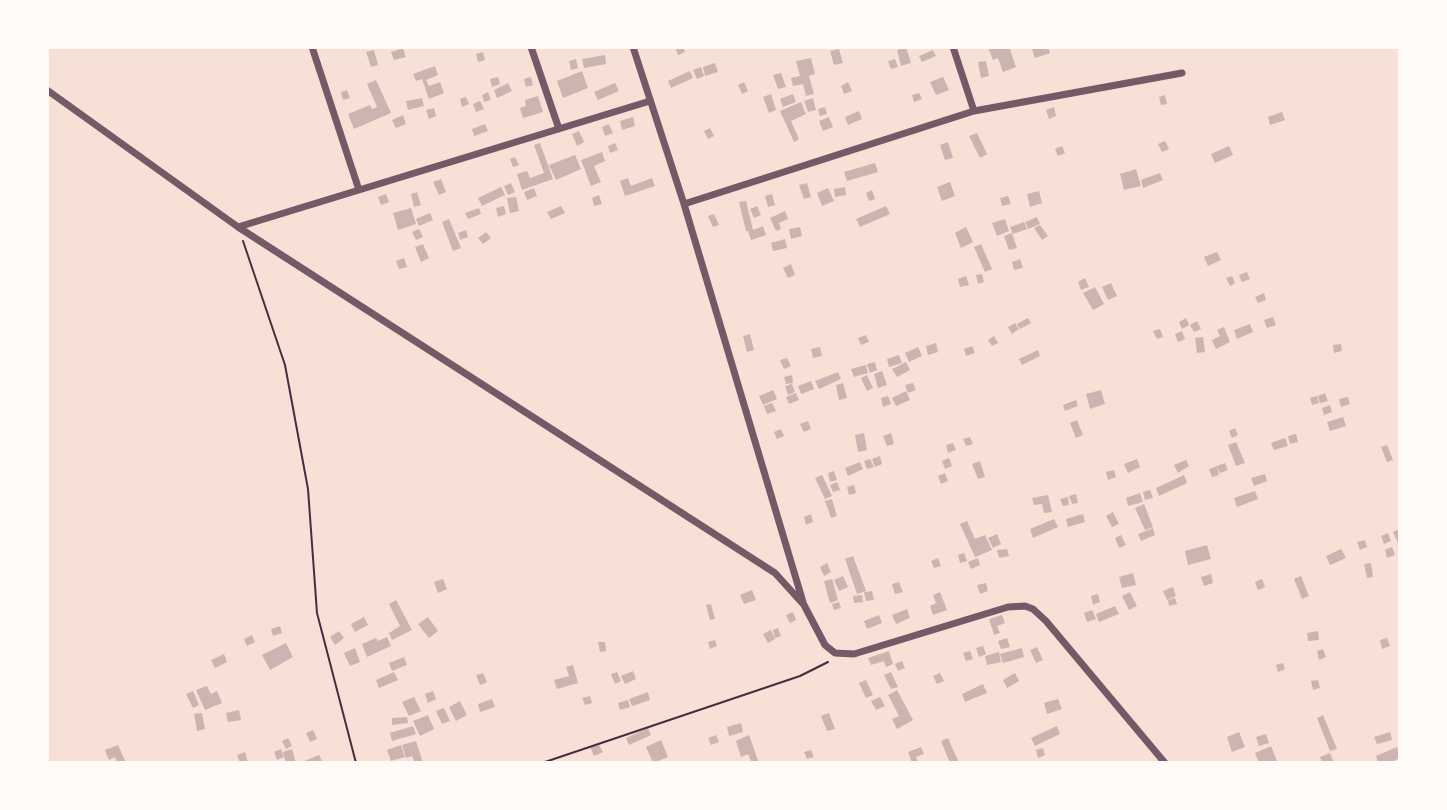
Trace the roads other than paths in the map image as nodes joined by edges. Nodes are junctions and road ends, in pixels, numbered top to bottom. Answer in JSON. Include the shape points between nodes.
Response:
{"nodes":[{"id":1,"x":312,"y":47,"type":"edge"},
{"id":2,"x":531,"y":47,"type":"edge"},
{"id":3,"x":633,"y":47,"type":"edge"},
{"id":4,"x":953,"y":47,"type":"edge"},
{"id":5,"x":1182,"y":73,"type":"dead end"},
{"id":6,"x":47,"y":90,"type":"edge"},
{"id":7,"x":650,"y":101,"type":"junction"},
{"id":8,"x":974,"y":111,"type":"junction"},
{"id":9,"x":559,"y":129,"type":"junction"},
{"id":10,"x":359,"y":190,"type":"junction"},
{"id":11,"x":684,"y":204,"type":"junction"},
{"id":12,"x":238,"y":227,"type":"junction"},
{"id":13,"x":804,"y":605,"type":"junction"},
{"id":14,"x":1164,"y":763,"type":"edge"}],
"edges":[{"from":1,"to":10,"type":"street"},
{"from":2,"to":9,"type":"street"},
{"from":3,"to":7,"type":"street"},
{"from":4,"to":8,"type":"street"},
{"from":5,"to":8,"type":"street"},
{"from":6,"to":12,"type":"street"},
{"from":7,"to":9,"type":"street"},
{"from":7,"to":11,"type":"street"},
{"from":8,"to":11,"type":"street"},
{"from":9,"to":10,"type":"street"},
{"from":10,"to":12,"type":"street"},
{"from":11,"to":13,"type":"street"},
{"from":12,"to":13,"type":"street","via":[[775,573]]},
{"from":13,"to":14,"type":"street","via":[[825,645],[841,655],[1008,607],[1033,609]]}]}
